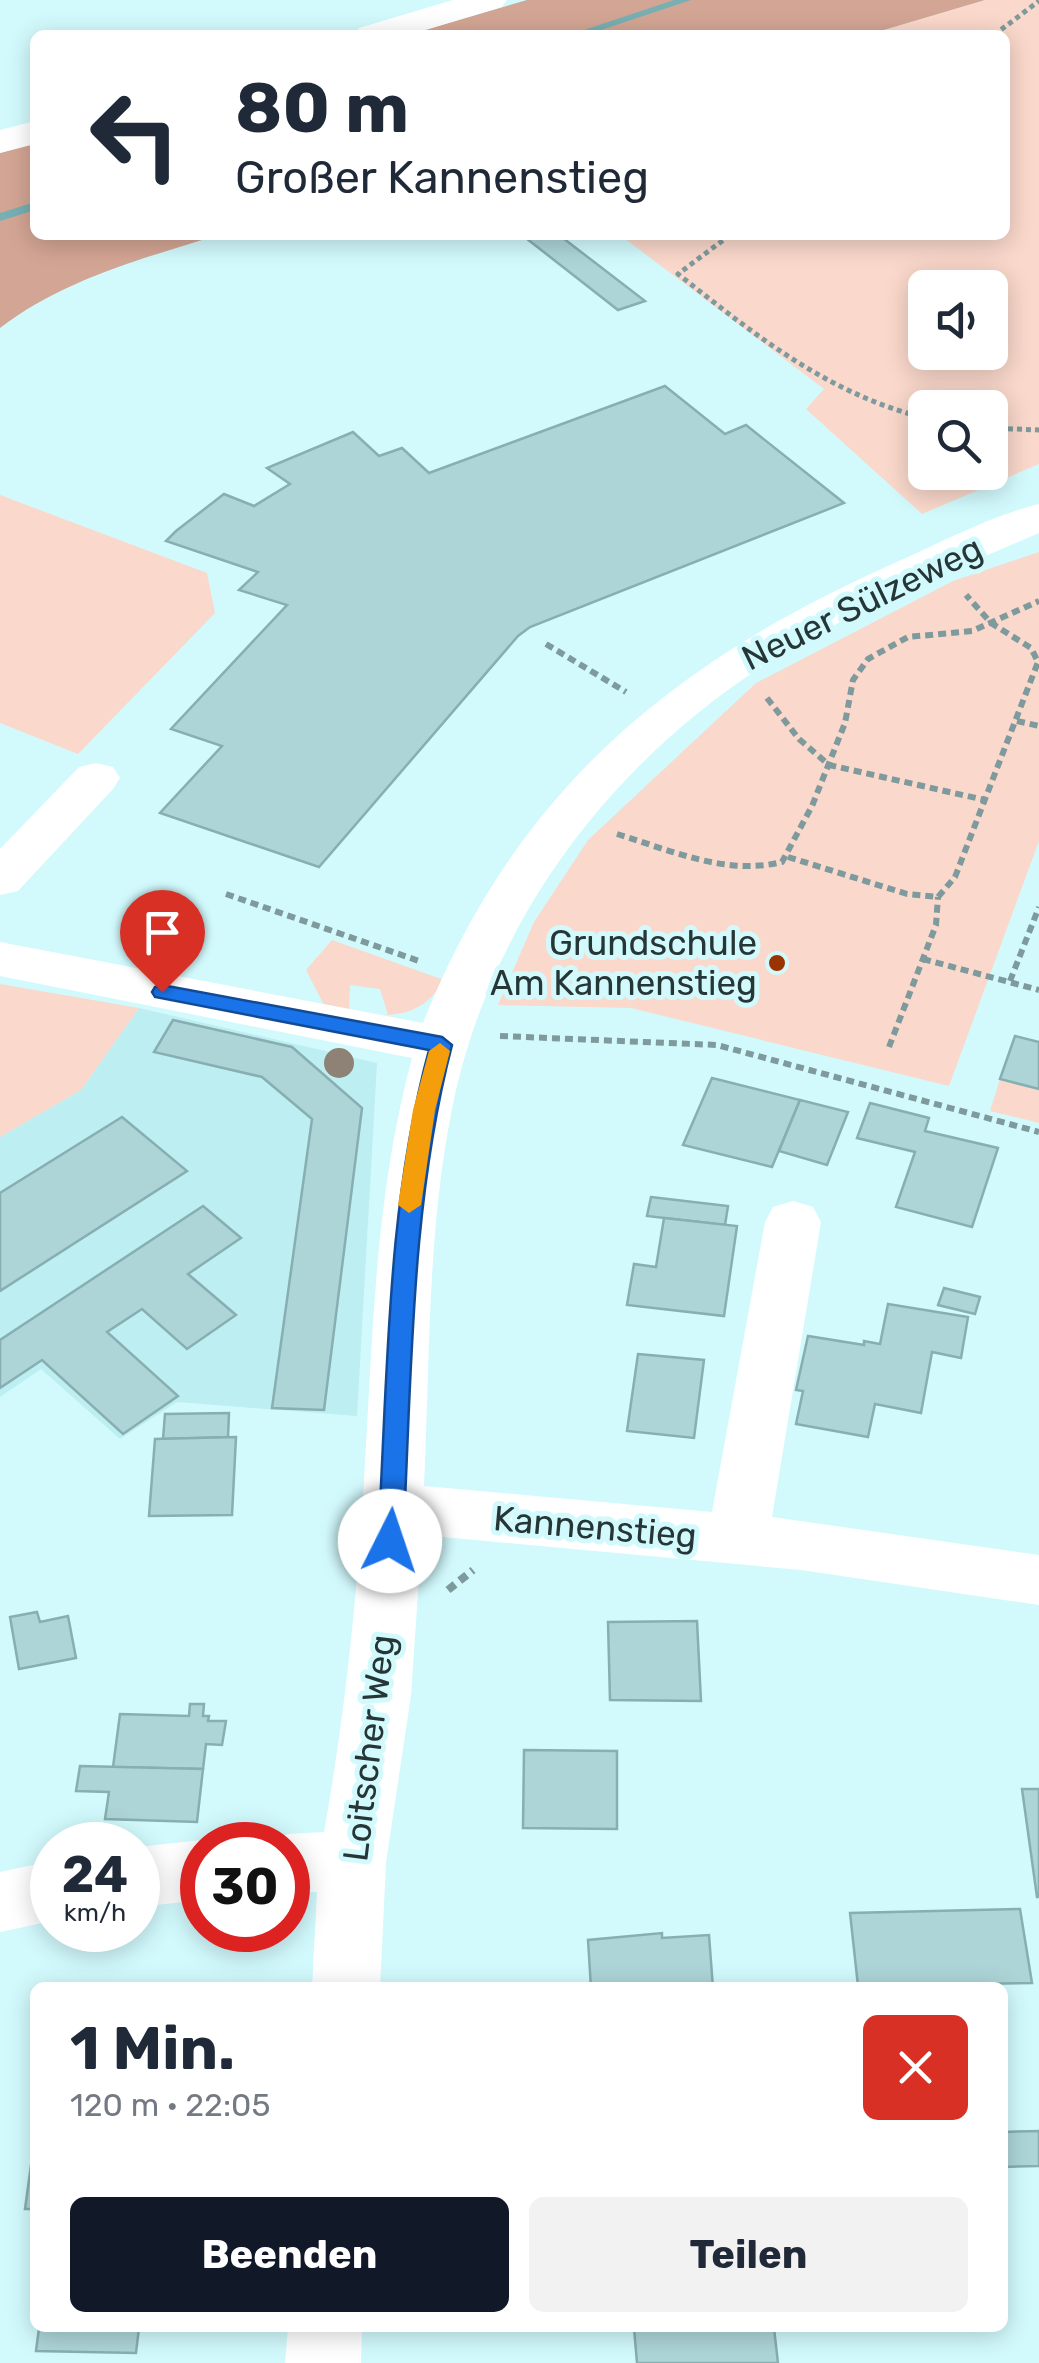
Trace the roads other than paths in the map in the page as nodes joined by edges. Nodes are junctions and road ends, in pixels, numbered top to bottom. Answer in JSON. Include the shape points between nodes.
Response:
{"nodes":[{"id":1,"x":490,"y":0,"type":"edge"},
{"id":2,"x":387,"y":30,"type":"edge"},
{"id":3,"x":30,"y":133,"type":"edge"},
{"id":4,"x":0,"y":142,"type":"edge"},
{"id":5,"x":1039,"y":517,"type":"edge"},
{"id":6,"x":96,"y":778,"type":"dead end"},
{"id":7,"x":0,"y":879,"type":"edge"},
{"id":8,"x":0,"y":959,"type":"edge"},
{"id":9,"x":442,"y":1045,"type":"junction"},
{"id":10,"x":793,"y":1222,"type":"dead end"},
{"id":11,"x":393,"y":1508,"type":"junction"},
{"id":12,"x":738,"y":1540,"type":"junction"},
{"id":13,"x":1039,"y":1580,"type":"edge"},
{"id":14,"x":354,"y":1860,"type":"junction"},
{"id":15,"x":310,"y":1863,"type":"edge"},
{"id":16,"x":30,"y":1896,"type":"edge"},
{"id":17,"x":0,"y":1902,"type":"edge"},
{"id":18,"x":346,"y":1982,"type":"edge"},
{"id":19,"x":325,"y":2332,"type":"edge"},
{"id":20,"x":323,"y":2363,"type":"edge"}],
"edges":[{"from":1,"to":2,"type":"street"},
{"from":3,"to":4,"type":"street"},
{"from":5,"to":9,"type":"street","name":"Neuer Sülzeweg","via":[[796,628],[668,717],[567,819],[506,901]]},
{"from":6,"to":7,"type":"street"},
{"from":8,"to":9,"type":"street"},
{"from":9,"to":11,"type":"street","name":"Neuer Sülzeweg","via":[[411,1186]]},
{"from":10,"to":12,"type":"street","name":"Kannenstieg"},
{"from":11,"to":12,"type":"street","name":"Kannenstieg"},
{"from":11,"to":14,"type":"street","name":"Loitscher Weg","via":[[376,1720]]},
{"from":12,"to":13,"type":"street","name":"Kannenstieg"},
{"from":14,"to":15,"type":"street"},
{"from":14,"to":18,"type":"street","name":"Loitscher Weg"},
{"from":16,"to":17,"type":"street"},
{"from":19,"to":20,"type":"street"}]}
